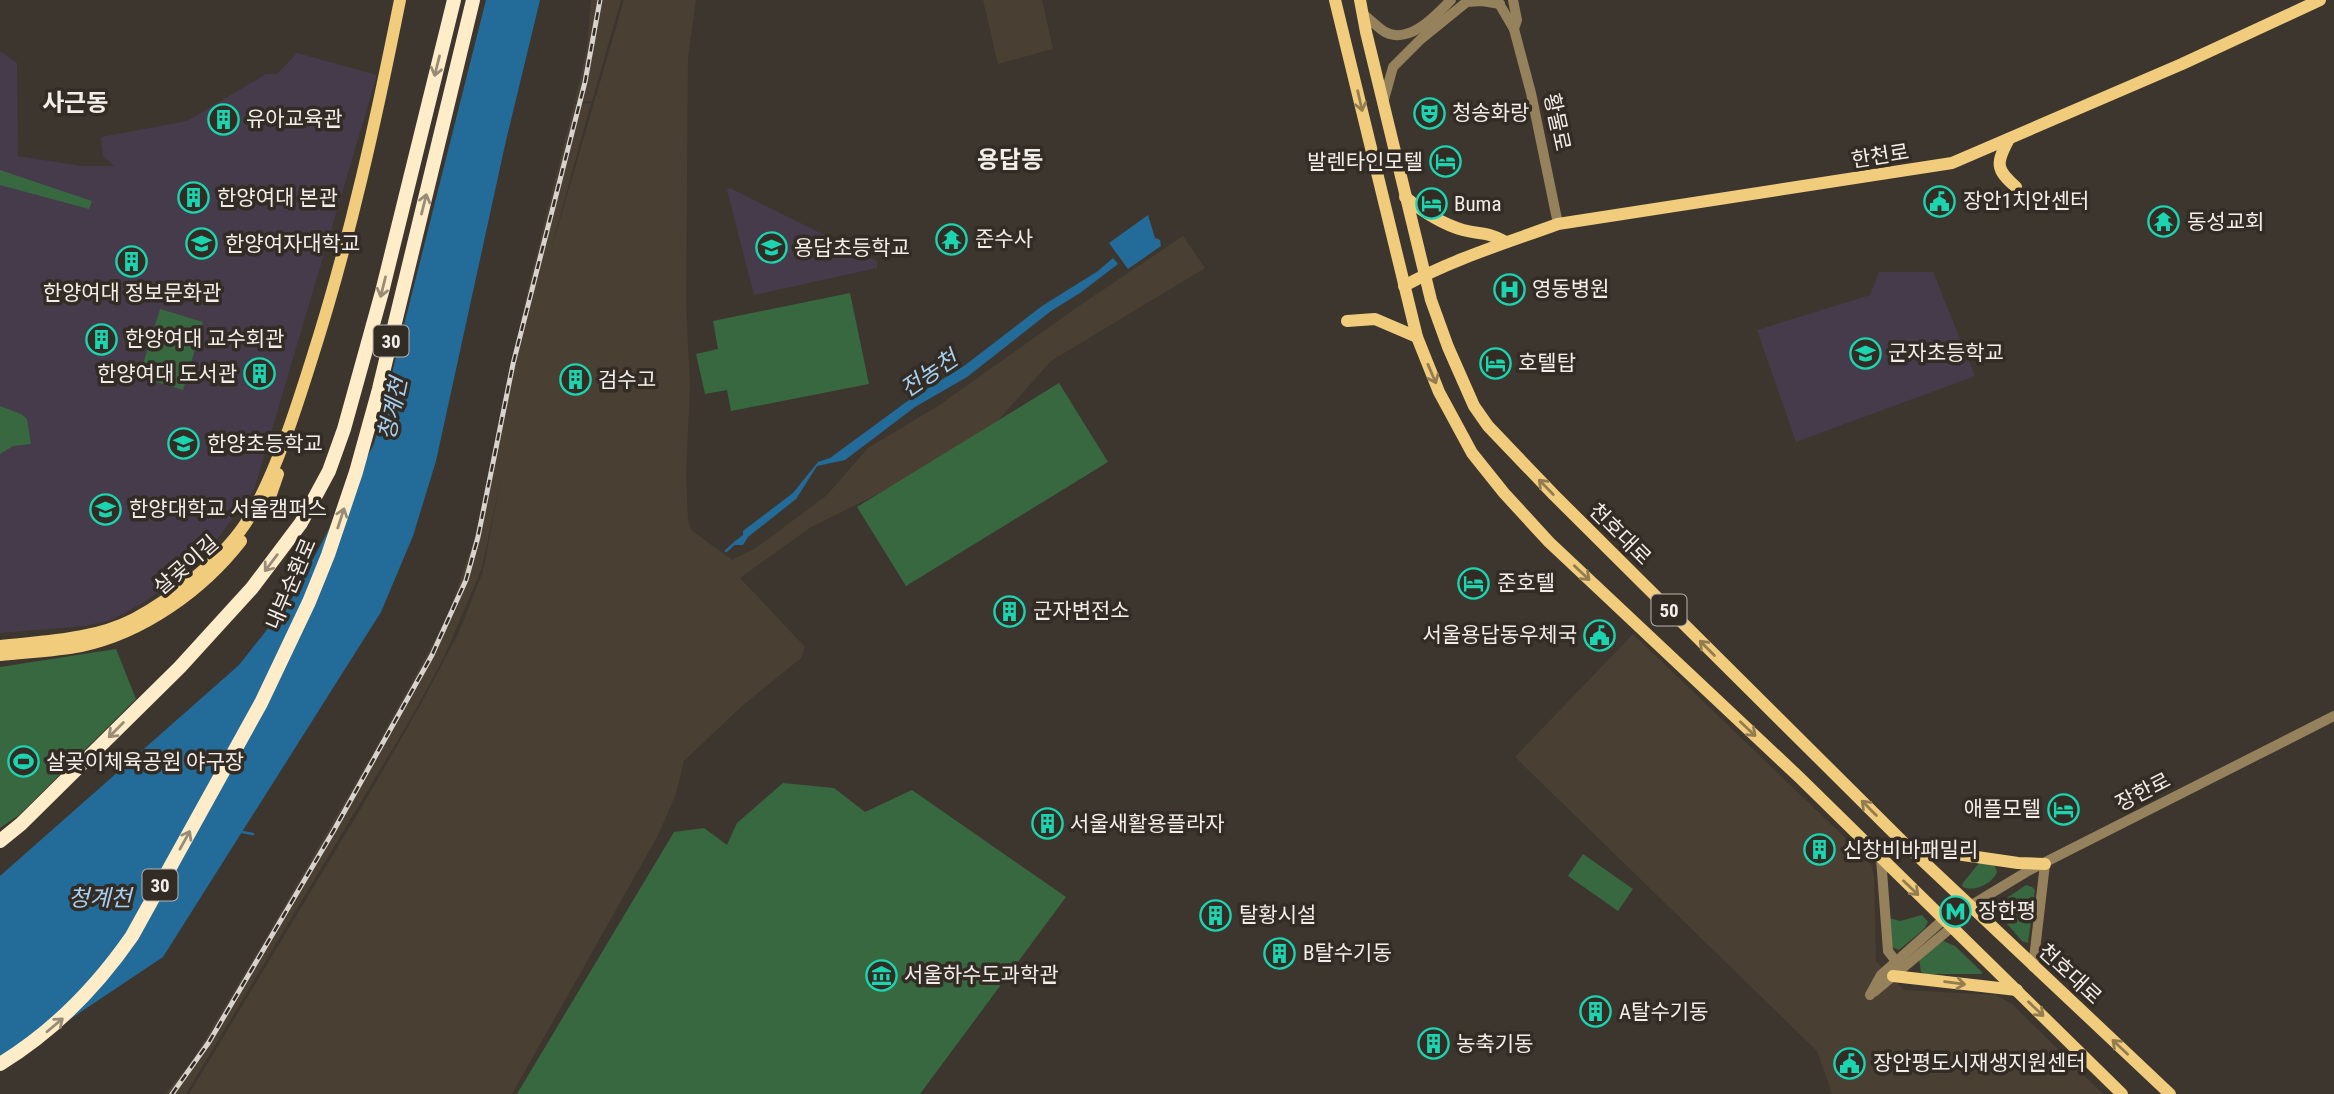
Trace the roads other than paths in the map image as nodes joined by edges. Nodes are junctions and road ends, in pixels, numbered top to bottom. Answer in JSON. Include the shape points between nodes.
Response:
{"nodes":[{"id":1,"x":400,"y":0,"type":"edge"},
{"id":2,"x":454,"y":0,"type":"edge"},
{"id":3,"x":473,"y":0,"type":"edge"},
{"id":4,"x":1335,"y":0,"type":"edge"},
{"id":5,"x":1360,"y":0,"type":"edge"},
{"id":6,"x":1451,"y":0,"type":"edge"},
{"id":7,"x":1513,"y":0,"type":"edge"},
{"id":8,"x":2320,"y":0,"type":"edge"},
{"id":9,"x":1468,"y":1,"type":"edge"},
{"id":10,"x":1499,"y":2,"type":"edge"},
{"id":11,"x":1364,"y":15,"type":"junction"},
{"id":12,"x":1427,"y":29,"type":"junction"},
{"id":13,"x":1514,"y":29,"type":"junction"},
{"id":14,"x":1383,"y":103,"type":"junction"},
{"id":15,"x":2008,"y":139,"type":"junction"},
{"id":16,"x":2016,"y":187,"type":"dead end"},
{"id":17,"x":1405,"y":197,"type":"junction"},
{"id":18,"x":1558,"y":224,"type":"junction"},
{"id":19,"x":1504,"y":241,"type":"junction"},
{"id":20,"x":338,"y":273,"type":"junction"},
{"id":21,"x":1423,"y":275,"type":"junction"},
{"id":22,"x":1405,"y":286,"type":"junction"},
{"id":23,"x":1347,"y":321,"type":"dead end"},
{"id":24,"x":1417,"y":337,"type":"junction"},
{"id":25,"x":0,"y":646,"type":"edge"},
{"id":26,"x":0,"y":655,"type":"edge"},
{"id":27,"x":2334,"y":716,"type":"edge"},
{"id":28,"x":0,"y":841,"type":"edge"},
{"id":29,"x":1908,"y":847,"type":"junction"},
{"id":30,"x":1881,"y":858,"type":"junction"},
{"id":31,"x":2045,"y":864,"type":"junction"},
{"id":32,"x":1970,"y":906,"type":"junction"},
{"id":33,"x":1948,"y":923,"type":"junction"},
{"id":34,"x":2033,"y":967,"type":"junction"},
{"id":35,"x":1894,"y":969,"type":"junction"},
{"id":36,"x":2017,"y":990,"type":"junction"},
{"id":37,"x":0,"y":1064,"type":"edge"},
{"id":38,"x":2122,"y":1094,"type":"edge"},
{"id":39,"x":2170,"y":1094,"type":"edge"}],
"edges":[{"from":1,"to":20,"type":"main road","name":"살곶이길"},
{"from":2,"to":28,"type":"highway","name":"내부순환로","number":"30","one_way":true,"via":[[382,292],[330,471],[301,523],[252,588],[180,667]]},
{"from":37,"to":3,"type":"highway","name":"내부순환로","number":"30","one_way":true,"via":[[74,1008],[132,936],[261,703],[309,602],[373,412]]},
{"from":4,"to":22,"type":"main road","number":"50","one_way":true},
{"from":5,"to":11,"type":"main road","name":"천호대로","number":"50"},
{"from":6,"to":12,"type":"street"},
{"from":7,"to":13,"type":"street","name":"황물로"},
{"from":8,"to":15,"type":"main road","name":"한천로"},
{"from":9,"to":10,"type":"street"},
{"from":9,"to":12,"type":"street"},
{"from":10,"to":13,"type":"street","name":"황물로"},
{"from":11,"to":12,"type":"street","via":[[1395,36]]},
{"from":11,"to":14,"type":"main road","name":"천호대로","number":"50"},
{"from":12,"to":14,"type":"street","via":[[1393,67]]},
{"from":13,"to":18,"type":"street","name":"황물로"},
{"from":14,"to":17,"type":"main road","name":"천호대로","number":"50"},
{"from":15,"to":16,"type":"main road","via":[[1999,168]]},
{"from":15,"to":18,"type":"main road","name":"한천로","via":[[1952,163]]},
{"from":17,"to":19,"type":"main road","via":[[1455,227],[1487,232]]},
{"from":17,"to":21,"type":"main road","name":"천호대로","number":"50"},
{"from":18,"to":19,"type":"main road","name":"한천로"},
{"from":19,"to":21,"type":"main road","name":"한천로"},
{"from":20,"to":25,"type":"main road","name":"살곶이길","via":[[300,398],[262,494],[220,554],[182,587],[115,627],[78,637]]},
{"from":20,"to":26,"type":"main road","name":"살곶이길","via":[[336,297],[309,386],[270,497],[226,560],[187,594],[118,636],[80,646]]},
{"from":21,"to":22,"type":"main road","name":"한천로"},
{"from":29,"to":21,"type":"main road","name":"천호대로","number":"50","one_way":true,"via":[[1488,426],[1448,347]]},
{"from":22,"to":24,"type":"main road","number":"50"},
{"from":23,"to":24,"type":"main road","via":[[1375,319]]},
{"from":24,"to":30,"type":"main road","number":"50","one_way":true,"via":[[1459,431],[1504,493],[1549,542]]},
{"from":27,"to":31,"type":"street","name":"장한로"},
{"from":29,"to":31,"type":"main road"},
{"from":29,"to":32,"type":"main road","name":"천호대로","number":"50"},
{"from":30,"to":33,"type":"main road","number":"50","one_way":true},
{"from":30,"to":35,"type":"street","via":[[1888,951]]},
{"from":31,"to":32,"type":"street","name":"장한로"},
{"from":31,"to":34,"type":"street"},
{"from":32,"to":33,"type":"street","name":"장한로"},
{"from":32,"to":34,"type":"main road","name":"천호대로","number":"50"},
{"from":33,"to":35,"type":"street","name":"장한로"},
{"from":33,"to":36,"type":"main road","number":"50"},
{"from":39,"to":34,"type":"main road","name":"천호대로","number":"50","one_way":true},
{"from":35,"to":36,"type":"main road","one_way":true},
{"from":36,"to":38,"type":"main road","number":"50","one_way":true}]}
